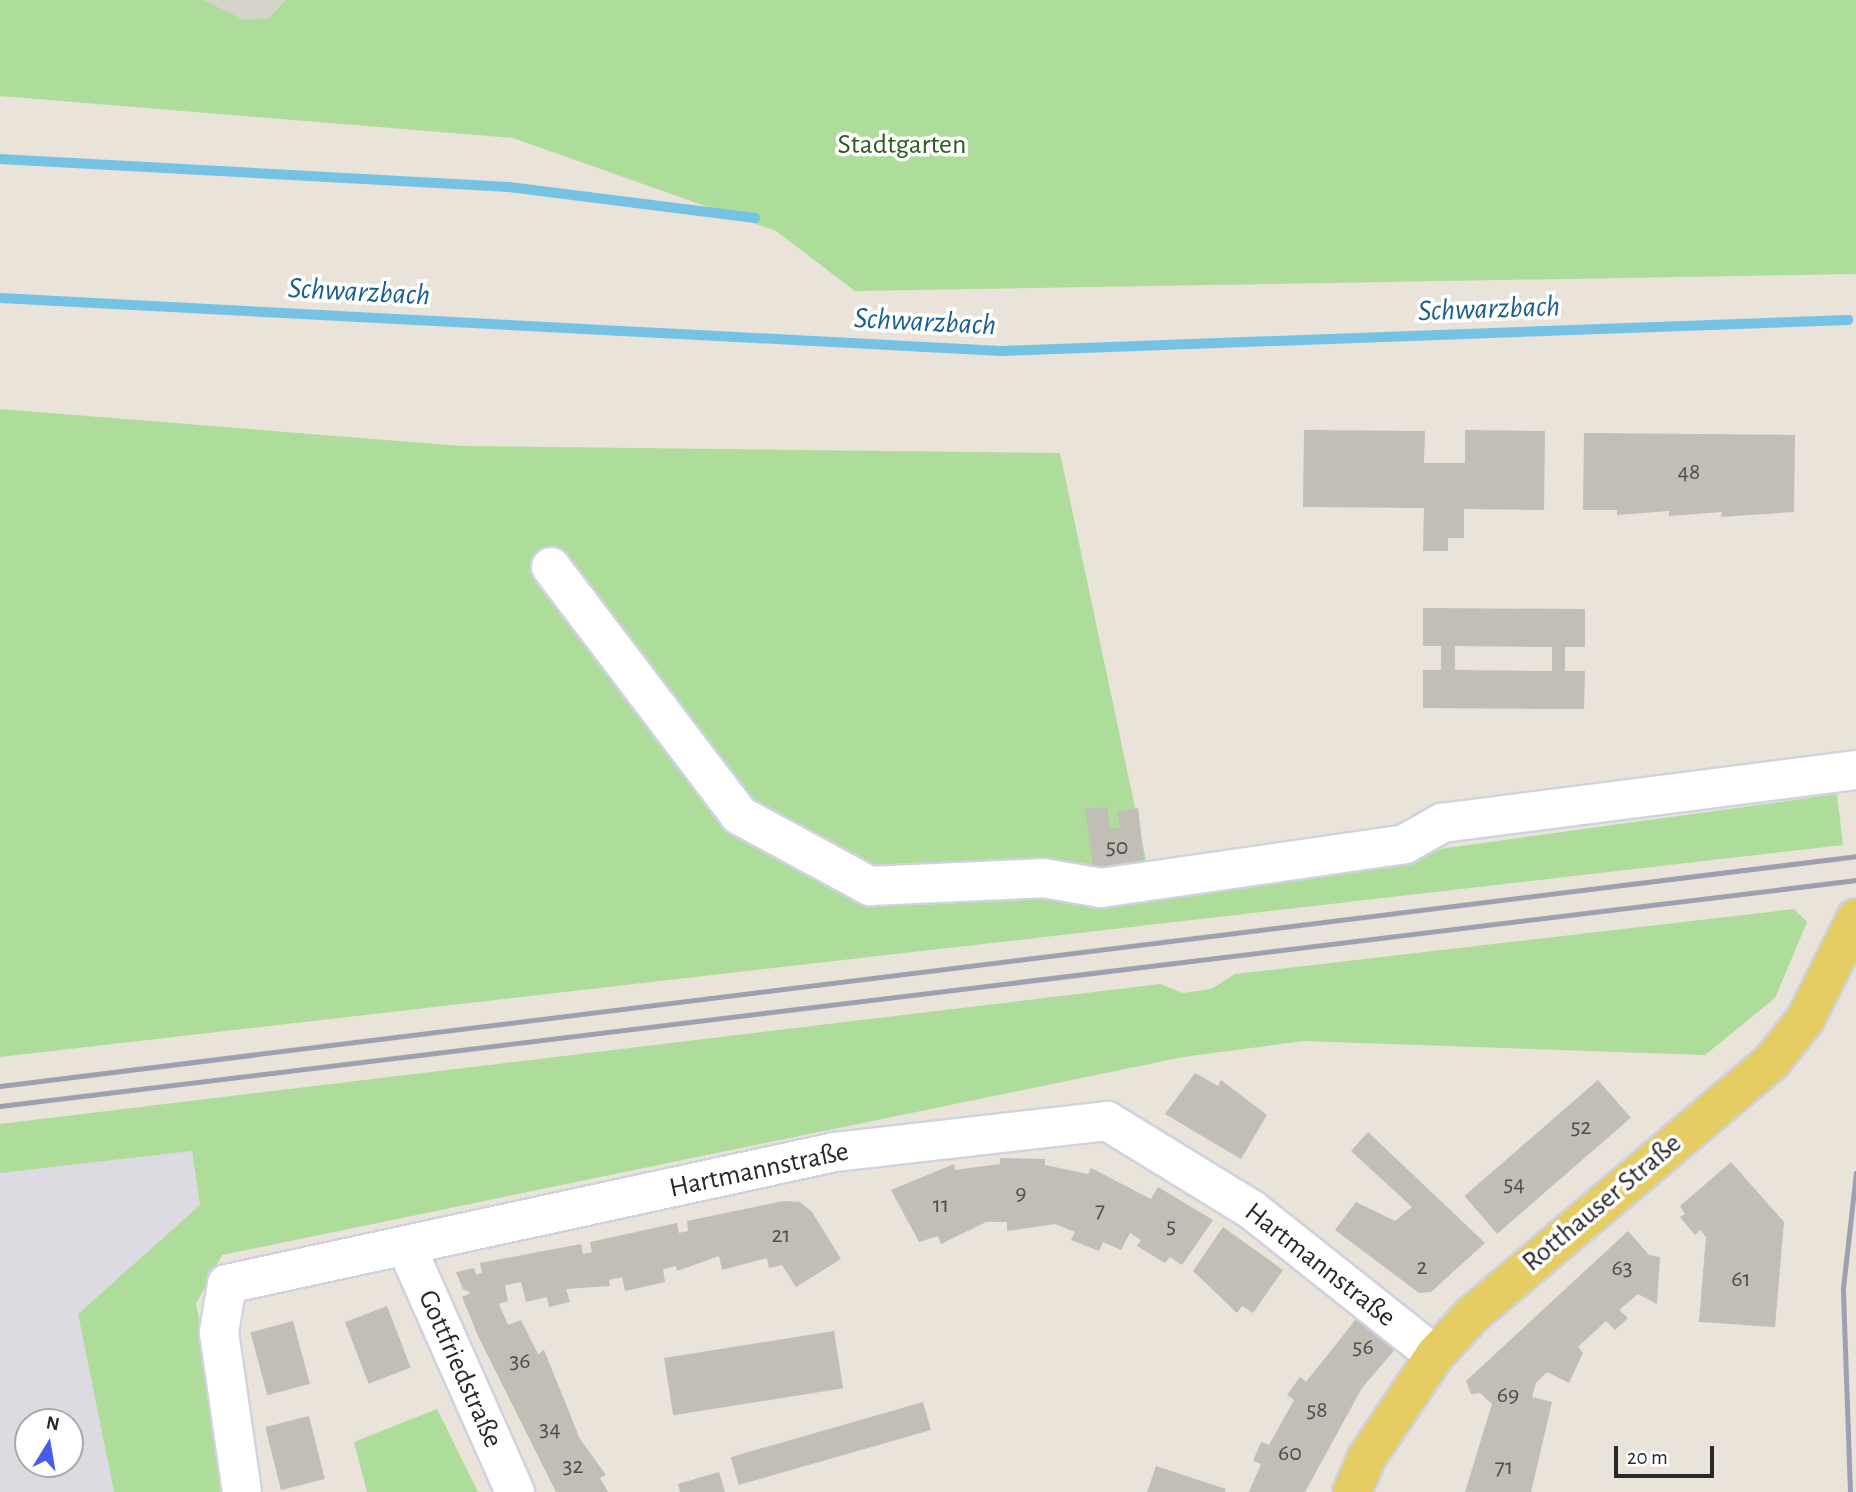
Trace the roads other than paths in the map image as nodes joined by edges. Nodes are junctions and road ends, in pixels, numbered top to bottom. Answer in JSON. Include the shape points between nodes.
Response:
{"nodes":[{"id":1,"x":551,"y":567,"type":"dead end"},
{"id":2,"x":1856,"y":770,"type":"edge"},
{"id":3,"x":1856,"y":918,"type":"edge"},
{"id":4,"x":406,"y":1246,"type":"junction"},
{"id":5,"x":1434,"y":1355,"type":"junction"},
{"id":6,"x":242,"y":1492,"type":"edge"},
{"id":7,"x":515,"y":1492,"type":"edge"},
{"id":8,"x":1352,"y":1492,"type":"edge"}],
"edges":[{"from":1,"to":2,"type":"street","via":[[739,815],[870,886],[1042,878],[1101,888],[1405,844],[1442,823]]},
{"from":3,"to":5,"type":"main road","name":"Rotthauser Straße","via":[[1804,1020],[1772,1061],[1609,1196]]},
{"from":4,"to":5,"type":"street","name":"Hartmannstraße","via":[[835,1152],[1107,1121],[1252,1210]]},
{"from":4,"to":6,"type":"street","name":"Hartmannstraße","via":[[228,1284],[219,1332]]},
{"from":4,"to":7,"type":"street","name":"Gottfriedstraße"},
{"from":5,"to":8,"type":"main road","name":"Rotthauser Straße"}]}
